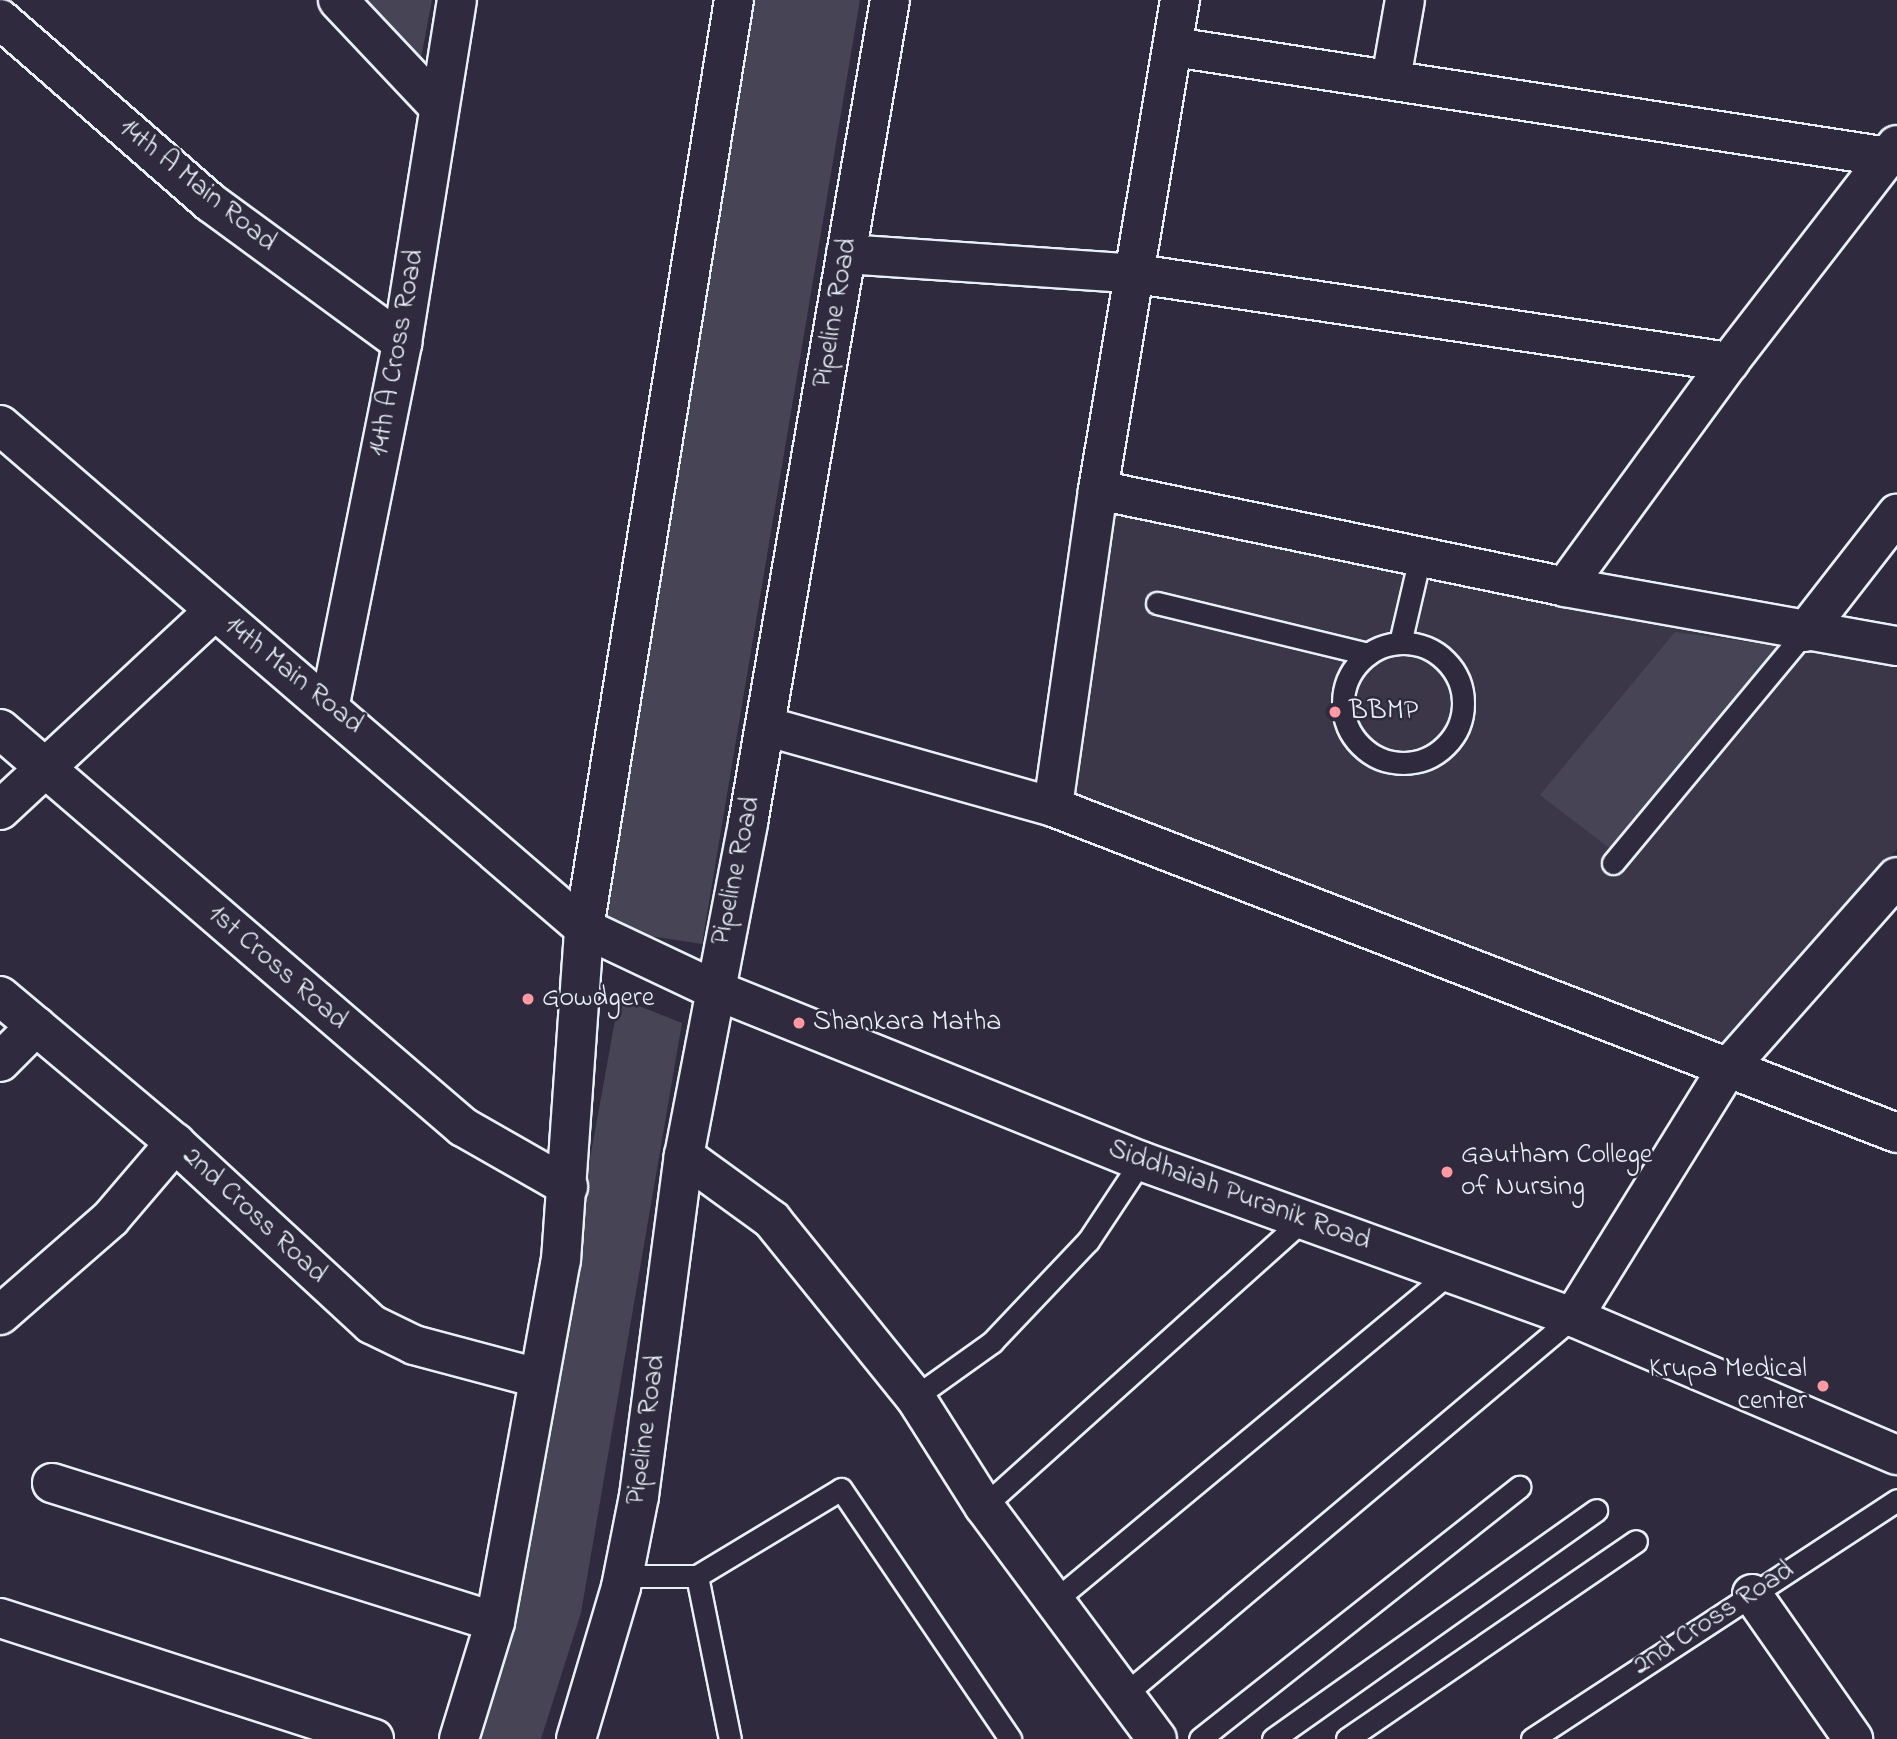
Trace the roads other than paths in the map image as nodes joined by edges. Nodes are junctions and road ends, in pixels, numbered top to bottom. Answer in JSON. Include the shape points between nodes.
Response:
{"nodes":[{"id":1,"x":338,"y":0,"type":"edge"},
{"id":2,"x":457,"y":0,"type":"edge"},
{"id":3,"x":734,"y":0,"type":"edge"},
{"id":4,"x":890,"y":0,"type":"edge"},
{"id":5,"x":1180,"y":0,"type":"edge"},
{"id":6,"x":1405,"y":0,"type":"edge"},
{"id":7,"x":0,"y":19,"type":"edge"},
{"id":8,"x":1174,"y":47,"type":"junction"},
{"id":9,"x":1391,"y":79,"type":"junction"},
{"id":10,"x":438,"y":106,"type":"junction"},
{"id":11,"x":1892,"y":151,"type":"edge"},
{"id":12,"x":846,"y":254,"type":"junction"},
{"id":13,"x":1137,"y":274,"type":"junction"},
{"id":14,"x":402,"y":343,"type":"junction"},
{"id":15,"x":1729,"y":362,"type":"junction"},
{"id":16,"x":0,"y":425,"type":"edge"},
{"id":17,"x":1098,"y":490,"type":"junction"},
{"id":18,"x":1897,"y":514,"type":"edge"},
{"id":19,"x":1420,"y":557,"type":"junction"},
{"id":20,"x":1565,"y":587,"type":"junction"},
{"id":21,"x":1157,"y":603,"type":"dead end"},
{"id":22,"x":214,"y":611,"type":"junction"},
{"id":23,"x":1805,"y":632,"type":"junction"},
{"id":24,"x":1400,"y":643,"type":"junction"},
{"id":25,"x":1897,"y":646,"type":"edge"},
{"id":26,"x":1368,"y":654,"type":"junction"},
{"id":27,"x":330,"y":704,"type":"junction"},
{"id":28,"x":765,"y":726,"type":"junction"},
{"id":29,"x":0,"y":729,"type":"edge"},
{"id":30,"x":46,"y":770,"type":"junction"},
{"id":31,"x":1053,"y":807,"type":"junction"},
{"id":32,"x":0,"y":810,"type":"edge"},
{"id":33,"x":1613,"y":863,"type":"dead end"},
{"id":34,"x":1897,"y":877,"type":"edge"},
{"id":35,"x":584,"y":928,"type":"junction"},
{"id":36,"x":713,"y":989,"type":"junction"},
{"id":37,"x":0,"y":996,"type":"edge"},
{"id":38,"x":36,"y":1026,"type":"junction"},
{"id":39,"x":0,"y":1062,"type":"edge"},
{"id":40,"x":1727,"y":1069,"type":"junction"},
{"id":41,"x":1897,"y":1133,"type":"edge"},
{"id":42,"x":175,"y":1143,"type":"junction"},
{"id":43,"x":684,"y":1156,"type":"junction"},
{"id":44,"x":1141,"y":1161,"type":"junction"},
{"id":45,"x":568,"y":1187,"type":"junction"},
{"id":46,"x":1305,"y":1218,"type":"junction"},
{"id":47,"x":1447,"y":1275,"type":"junction"},
{"id":48,"x":0,"y":1315,"type":"edge"},
{"id":49,"x":1573,"y":1317,"type":"junction"},
{"id":50,"x":538,"y":1378,"type":"junction"},
{"id":51,"x":915,"y":1397,"type":"junction"},
{"id":52,"x":1897,"y":1455,"type":"edge"},
{"id":53,"x":52,"y":1483,"type":"dead end"},
{"id":54,"x":1519,"y":1487,"type":"dead end"},
{"id":55,"x":1897,"y":1500,"type":"edge"},
{"id":56,"x":984,"y":1506,"type":"junction"},
{"id":57,"x":1596,"y":1510,"type":"dead end"},
{"id":58,"x":1636,"y":1541,"type":"dead end"},
{"id":59,"x":624,"y":1576,"type":"junction"},
{"id":60,"x":697,"y":1576,"type":"junction"},
{"id":61,"x":1752,"y":1594,"type":"junction"},
{"id":62,"x":1053,"y":1602,"type":"junction"},
{"id":63,"x":0,"y":1618,"type":"edge"},
{"id":64,"x":495,"y":1622,"type":"junction"},
{"id":65,"x":1124,"y":1695,"type":"junction"},
{"id":66,"x":374,"y":1739,"type":"edge"},
{"id":67,"x":459,"y":1739,"type":"edge"},
{"id":68,"x":576,"y":1739,"type":"edge"},
{"id":69,"x":730,"y":1739,"type":"edge"},
{"id":70,"x":1010,"y":1739,"type":"edge"},
{"id":71,"x":1157,"y":1739,"type":"edge"},
{"id":72,"x":1200,"y":1739,"type":"edge"},
{"id":73,"x":1273,"y":1739,"type":"edge"},
{"id":74,"x":1347,"y":1739,"type":"edge"},
{"id":75,"x":1532,"y":1739,"type":"edge"},
{"id":76,"x":1853,"y":1739,"type":"edge"}],
"edges":[{"from":1,"to":10,"type":"street"},
{"from":2,"to":10,"type":"street","name":"14th A Cross Road"},
{"from":3,"to":35,"type":"street"},
{"from":4,"to":12,"type":"street","name":"Pipeline Road"},
{"from":5,"to":8,"type":"street"},
{"from":6,"to":9,"type":"street"},
{"from":7,"to":14,"type":"street","name":"14th A Main Road","via":[[211,203]]},
{"from":8,"to":9,"type":"street"},
{"from":8,"to":13,"type":"street"},
{"from":9,"to":11,"type":"street"},
{"from":10,"to":14,"type":"street","name":"14th A Cross Road"},
{"from":11,"to":15,"type":"street"},
{"from":12,"to":13,"type":"street"},
{"from":12,"to":28,"type":"street","name":"Pipeline Road"},
{"from":13,"to":15,"type":"street"},
{"from":13,"to":17,"type":"street"},
{"from":14,"to":27,"type":"street","name":"14th A Cross Road"},
{"from":15,"to":20,"type":"street"},
{"from":16,"to":22,"type":"street","name":"14th Main Road"},
{"from":17,"to":19,"type":"street"},
{"from":17,"to":31,"type":"street"},
{"from":18,"to":23,"type":"street"},
{"from":19,"to":20,"type":"street"},
{"from":19,"to":24,"type":"lane"},
{"from":20,"to":23,"type":"street"},
{"from":21,"to":26,"type":"lane"},
{"from":22,"to":27,"type":"street","name":"14th Main Road"},
{"from":22,"to":30,"type":"street"},
{"from":23,"to":25,"type":"street"},
{"from":23,"to":33,"type":"lane"},
{"from":24,"to":26,"type":"lane"},
{"from":24,"to":26,"type":"lane","via":[[1418,645],[1448,662],[1463,698],[1454,736],[1424,760],[1385,761],[1353,738],[1343,701],[1355,667]]},
{"from":27,"to":35,"type":"street","name":"14th Main Road"},
{"from":28,"to":31,"type":"street"},
{"from":28,"to":36,"type":"street","name":"Pipeline Road"},
{"from":29,"to":30,"type":"street","name":"1st Cross Road"},
{"from":30,"to":32,"type":"street"},
{"from":30,"to":45,"type":"street","name":"1st Cross Road","via":[[463,1127]]},
{"from":31,"to":40,"type":"street"},
{"from":34,"to":40,"type":"street"},
{"from":35,"to":36,"type":"street","name":"Siddhaiah Puranik Road"},
{"from":35,"to":45,"type":"street"},
{"from":36,"to":43,"type":"street","name":"Pipeline Road"},
{"from":36,"to":44,"type":"street","name":"Siddhaiah Puranik Road"},
{"from":37,"to":38,"type":"street","name":"2nd Cross Road"},
{"from":38,"to":39,"type":"street"},
{"from":38,"to":42,"type":"street","name":"2nd Cross Road"},
{"from":40,"to":41,"type":"street"},
{"from":40,"to":49,"type":"street"},
{"from":42,"to":48,"type":"street","via":[[111,1218]]},
{"from":42,"to":50,"type":"street","name":"2nd Cross Road","via":[[379,1329],[481,1366]]},
{"from":43,"to":51,"type":"street","via":[[772,1220]]},
{"from":43,"to":59,"type":"street","name":"Pipeline Road"},
{"from":44,"to":46,"type":"street","name":"Siddhaiah Puranik Road"},
{"from":44,"to":51,"type":"lane","via":[[1088,1241],[992,1342]]},
{"from":45,"to":50,"type":"street"},
{"from":46,"to":47,"type":"street","name":"Siddhaiah Puranik Road"},
{"from":46,"to":56,"type":"lane"},
{"from":47,"to":49,"type":"street","name":"Siddhaiah Puranik Road"},
{"from":47,"to":62,"type":"lane"},
{"from":49,"to":52,"type":"street","name":"Siddhaiah Puranik Road"},
{"from":49,"to":65,"type":"lane"},
{"from":50,"to":64,"type":"street"},
{"from":51,"to":56,"type":"street"},
{"from":53,"to":64,"type":"street"},
{"from":54,"to":72,"type":"lane"},
{"from":55,"to":61,"type":"lane","name":"2nd Cross Road"},
{"from":56,"to":62,"type":"street"},
{"from":57,"to":73,"type":"lane"},
{"from":58,"to":74,"type":"lane"},
{"from":59,"to":60,"type":"lane"},
{"from":59,"to":68,"type":"street","name":"Pipeline Road"},
{"from":60,"to":69,"type":"lane"},
{"from":60,"to":70,"type":"lane","via":[[841,1489]]},
{"from":61,"to":75,"type":"lane","name":"2nd Cross Road"},
{"from":61,"to":76,"type":"street"},
{"from":62,"to":65,"type":"street"},
{"from":63,"to":66,"type":"street"},
{"from":64,"to":67,"type":"street"},
{"from":65,"to":71,"type":"street"}]}
